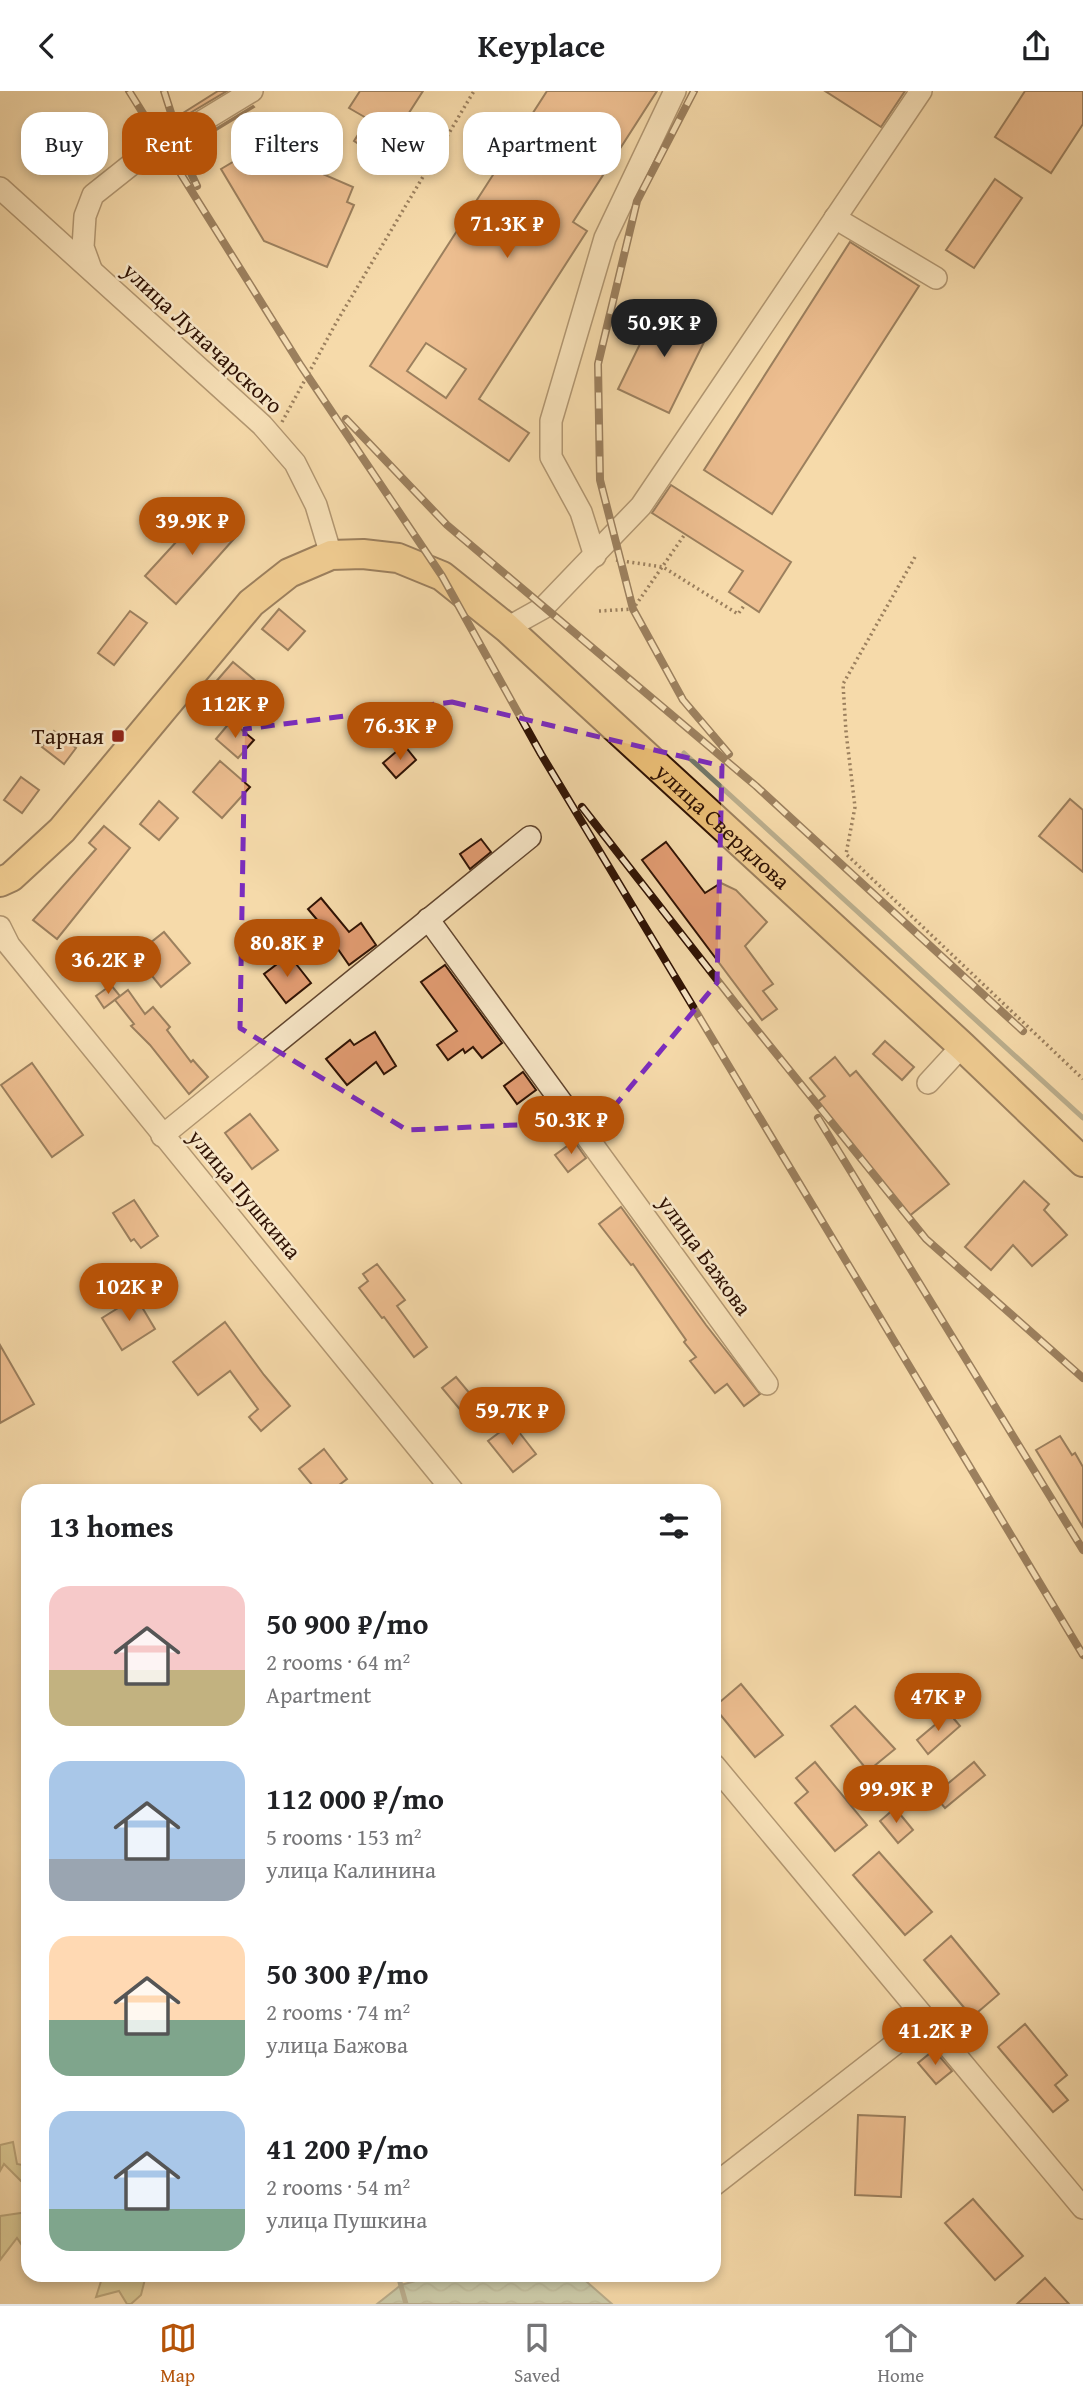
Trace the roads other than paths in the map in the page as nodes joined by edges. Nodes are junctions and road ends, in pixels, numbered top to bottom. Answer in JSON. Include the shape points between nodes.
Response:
{"nodes":[{"id":1,"x":252,"y":91,"type":"edge"},
{"id":2,"x":675,"y":91,"type":"edge"},
{"id":3,"x":921,"y":91,"type":"edge"},
{"id":4,"x":0,"y":188,"type":"edge"},
{"id":5,"x":835,"y":218,"type":"junction"},
{"id":6,"x":91,"y":271,"type":"junction"},
{"id":7,"x":936,"y":278,"type":"dead end"},
{"id":8,"x":331,"y":555,"type":"junction"},
{"id":9,"x":595,"y":556,"type":"junction"},
{"id":10,"x":507,"y":628,"type":"junction"},
{"id":11,"x":530,"y":837,"type":"dead end"},
{"id":12,"x":0,"y":882,"type":"edge"},
{"id":13,"x":428,"y":919,"type":"junction"},
{"id":14,"x":0,"y":927,"type":"edge"},
{"id":15,"x":962,"y":1046,"type":"junction"},
{"id":16,"x":928,"y":1083,"type":"dead end"},
{"id":17,"x":162,"y":1136,"type":"junction"},
{"id":18,"x":1083,"y":1162,"type":"edge"},
{"id":19,"x":767,"y":1384,"type":"dead end"},
{"id":20,"x":447,"y":1484,"type":"edge"},
{"id":21,"x":721,"y":1774,"type":"edge"},
{"id":22,"x":927,"y":2019,"type":"junction"},
{"id":23,"x":721,"y":2180,"type":"edge"},
{"id":24,"x":1083,"y":2208,"type":"edge"}],
"edges":[{"from":1,"to":6,"type":"street","via":[[132,164],[93,195],[85,216],[83,247]]},
{"from":2,"to":9,"type":"street","via":[[605,239],[551,421],[551,457],[581,512]]},
{"from":3,"to":5,"type":"street"},
{"from":4,"to":6,"type":"street","name":"улица Луначарского"},
{"from":5,"to":7,"type":"street"},
{"from":5,"to":9,"type":"street","via":[[641,506]]},
{"from":6,"to":8,"type":"street","name":"улица Луначарского","via":[[262,425],[295,463],[316,505]]},
{"from":8,"to":10,"type":"main road","name":"улица Свердлова","via":[[398,558],[442,576]]},
{"from":8,"to":12,"type":"main road","via":[[289,573],[251,603],[62,830]]},
{"from":9,"to":10,"type":"street","via":[[543,608]]},
{"from":10,"to":15,"type":"main road","name":"улица Свердлова"},
{"from":11,"to":13,"type":"street"},
{"from":13,"to":17,"type":"street"},
{"from":13,"to":19,"type":"street","name":"улица Бажова"},
{"from":14,"to":17,"type":"street","name":"улица Пушкина","via":[[9,946]]},
{"from":15,"to":16,"type":"street"},
{"from":15,"to":18,"type":"main road","name":"улица Свердлова"},
{"from":17,"to":20,"type":"street","name":"улица Пушкина"},
{"from":21,"to":22,"type":"street"},
{"from":22,"to":23,"type":"street"},
{"from":22,"to":24,"type":"street"}]}
